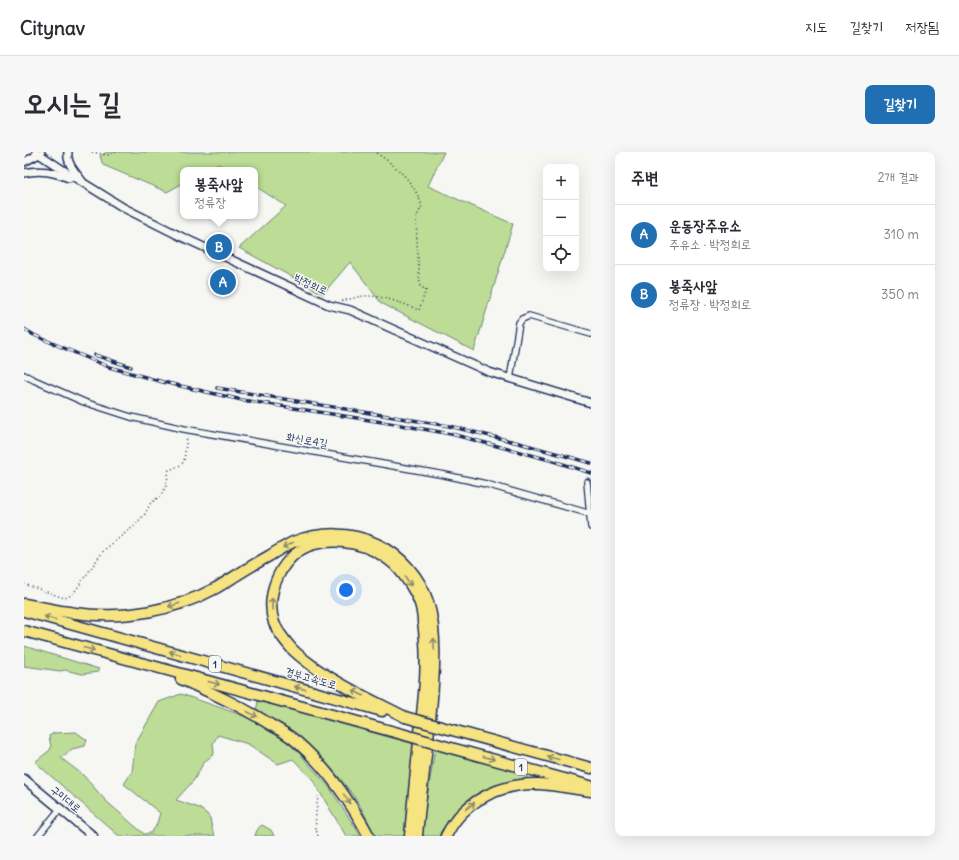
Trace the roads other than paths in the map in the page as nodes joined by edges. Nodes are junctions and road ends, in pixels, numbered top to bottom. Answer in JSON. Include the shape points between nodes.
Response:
{"nodes":[{"id":1,"x":39,"y":152,"type":"edge"},
{"id":2,"x":68,"y":152,"type":"edge"},
{"id":3,"x":24,"y":162,"type":"edge"},
{"id":4,"x":24,"y":173,"type":"edge"},
{"id":5,"x":85,"y":184,"type":"junction"},
{"id":6,"x":591,"y":334,"type":"edge"},
{"id":7,"x":24,"y":375,"type":"edge"},
{"id":8,"x":510,"y":379,"type":"junction"},
{"id":9,"x":591,"y":403,"type":"edge"},
{"id":10,"x":587,"y":482,"type":"dead end"},
{"id":11,"x":590,"y":514,"type":"edge"},
{"id":12,"x":591,"y":527,"type":"edge"},
{"id":13,"x":24,"y":604,"type":"edge"},
{"id":14,"x":24,"y":611,"type":"edge"},
{"id":15,"x":24,"y":631,"type":"edge"},
{"id":16,"x":154,"y":667,"type":"junction"},
{"id":17,"x":405,"y":717,"type":"junction"},
{"id":18,"x":591,"y":768,"type":"edge"},
{"id":19,"x":24,"y":779,"type":"edge"},
{"id":20,"x":591,"y":786,"type":"edge"},
{"id":21,"x":591,"y":791,"type":"edge"},
{"id":22,"x":60,"y":809,"type":"junction"},
{"id":23,"x":38,"y":836,"type":"edge"},
{"id":24,"x":93,"y":836,"type":"edge"},
{"id":25,"x":369,"y":836,"type":"edge"},
{"id":26,"x":410,"y":836,"type":"edge"},
{"id":27,"x":417,"y":836,"type":"edge"},
{"id":28,"x":446,"y":836,"type":"edge"}],
"edges":[{"from":1,"to":3,"type":"street"},
{"from":1,"to":5,"type":"street","name":"박정희로"},
{"from":2,"to":5,"type":"street","via":[[68,161]]},
{"from":4,"to":5,"type":"street","via":[[48,172]]},
{"from":5,"to":8,"type":"street","name":"박정희로","via":[[124,208],[182,237],[330,305],[350,310]]},
{"from":6,"to":8,"type":"street","via":[[529,316],[522,319],[519,323]]},
{"from":7,"to":11,"type":"street","name":"화신로4길","via":[[90,404],[131,417],[445,475]]},
{"from":8,"to":9,"type":"street","name":"박정희로"},
{"from":10,"to":11,"type":"street"},
{"from":11,"to":12,"type":"street"},
{"from":27,"to":13,"type":"highway","one_way":true,"via":[[432,702],[434,636],[428,602],[417,579],[403,562],[384,547],[346,534],[320,535],[293,542],[202,595],[170,607],[147,612],[100,615]]},
{"from":17,"to":14,"type":"highway","name":"경부고속도로","number":"1","one_way":true},
{"from":15,"to":16,"type":"highway","number":"1","one_way":true},
{"from":16,"to":20,"type":"highway","number":"1","one_way":true,"bridge":true},
{"from":16,"to":25,"type":"highway","one_way":true,"via":[[234,704],[296,741],[336,783]]},
{"from":18,"to":17,"type":"highway","name":"경부고속도로","number":"1","one_way":true,"bridge":true},
{"from":17,"to":26,"type":"highway","one_way":true,"via":[[323,673],[292,649],[278,630],[272,615],[274,588],[288,561],[305,548],[314,544],[339,541],[378,552],[404,576],[414,590],[421,607],[427,660]]},
{"from":19,"to":22,"type":"main road","name":"구미대로"},
{"from":28,"to":21,"type":"highway","one_way":true,"via":[[461,814],[479,800],[502,789],[539,784]]},
{"from":22,"to":23,"type":"street"},
{"from":22,"to":24,"type":"main road","name":"구미대로"}]}
